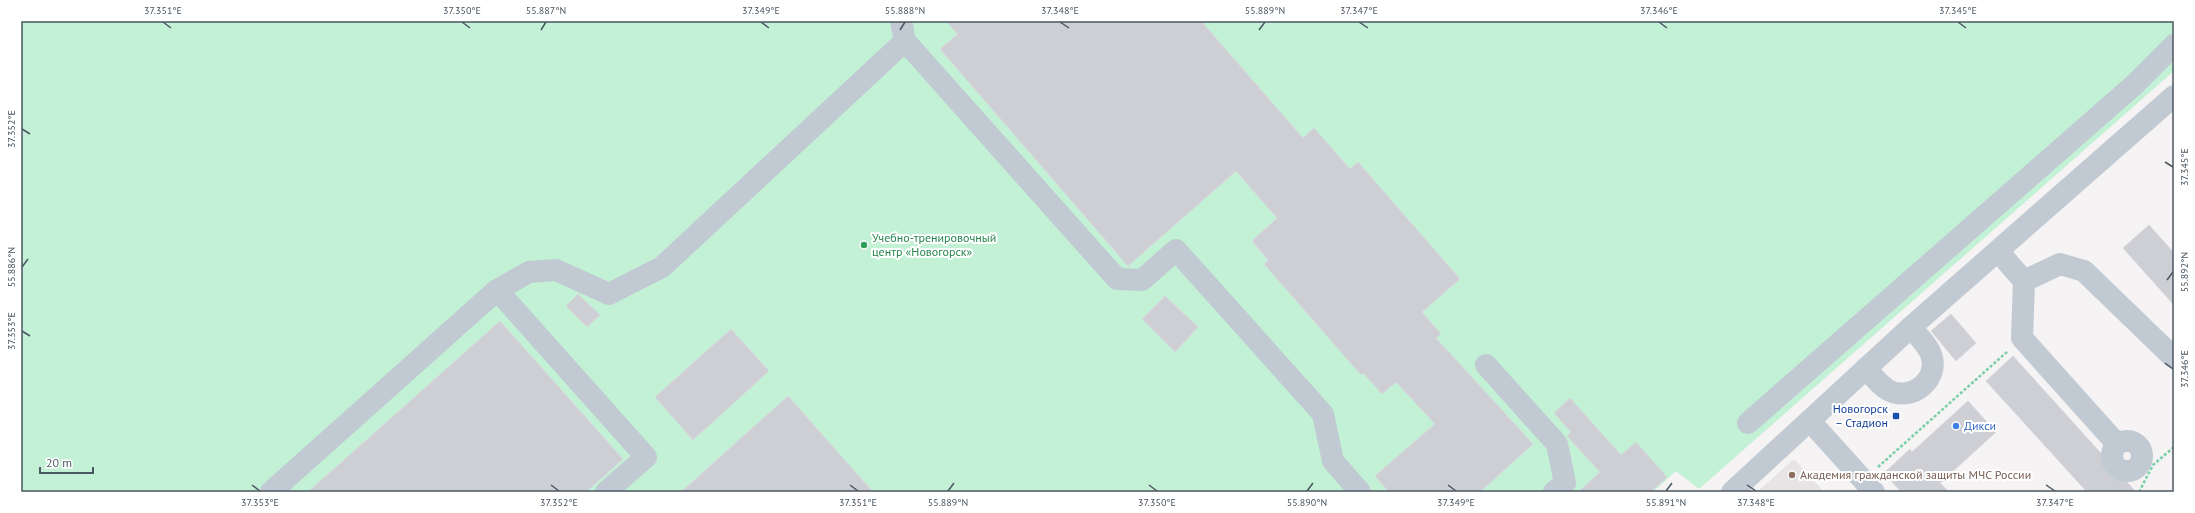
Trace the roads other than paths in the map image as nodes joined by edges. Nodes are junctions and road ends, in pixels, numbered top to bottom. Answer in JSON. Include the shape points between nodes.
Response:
{"nodes":[{"id":1,"x":903,"y":31,"type":"edge"},
{"id":2,"x":2174,"y":45,"type":"edge"},
{"id":3,"x":2174,"y":96,"type":"edge"},
{"id":4,"x":1998,"y":251,"type":"junction"},
{"id":5,"x":2024,"y":281,"type":"junction"},
{"id":6,"x":497,"y":290,"type":"junction"},
{"id":7,"x":1911,"y":327,"type":"junction"},
{"id":8,"x":2174,"y":358,"type":"edge"},
{"id":9,"x":1486,"y":365,"type":"dead end"},
{"id":10,"x":1866,"y":368,"type":"junction"},
{"id":11,"x":1810,"y":421,"type":"junction"},
{"id":12,"x":1748,"y":423,"type":"dead end"},
{"id":13,"x":2117,"y":444,"type":"dead end"},
{"id":14,"x":1868,"y":486,"type":"edge"},
{"id":15,"x":271,"y":492,"type":"edge"},
{"id":16,"x":606,"y":492,"type":"edge"},
{"id":17,"x":1360,"y":492,"type":"edge"},
{"id":18,"x":1554,"y":492,"type":"edge"},
{"id":19,"x":1732,"y":492,"type":"edge"}],
"edges":[{"from":1,"to":6,"type":"street","via":[[662,267],[609,294],[556,270],[528,272]]},
{"from":1,"to":17,"type":"street","via":[[1117,279],[1142,280],[1176,250],[1323,414],[1333,461]]},
{"from":2,"to":12,"type":"street","via":[[2134,85]]},
{"from":3,"to":4,"type":"street"},
{"from":4,"to":5,"type":"street"},
{"from":4,"to":7,"type":"street"},
{"from":5,"to":8,"type":"street","via":[[2060,264],[2084,271]]},
{"from":5,"to":13,"type":"street","via":[[2022,338]]},
{"from":6,"to":15,"type":"street"},
{"from":6,"to":16,"type":"street","via":[[646,457]]},
{"from":7,"to":10,"type":"street"},
{"from":7,"to":10,"type":"street","via":[[1930,352],[1931,373],[1926,382],[1909,393],[1898,394],[1887,390]]},
{"from":9,"to":18,"type":"street","via":[[1557,444],[1565,483]]},
{"from":10,"to":11,"type":"street"},
{"from":11,"to":14,"type":"street"},
{"from":11,"to":19,"type":"street"}]}
